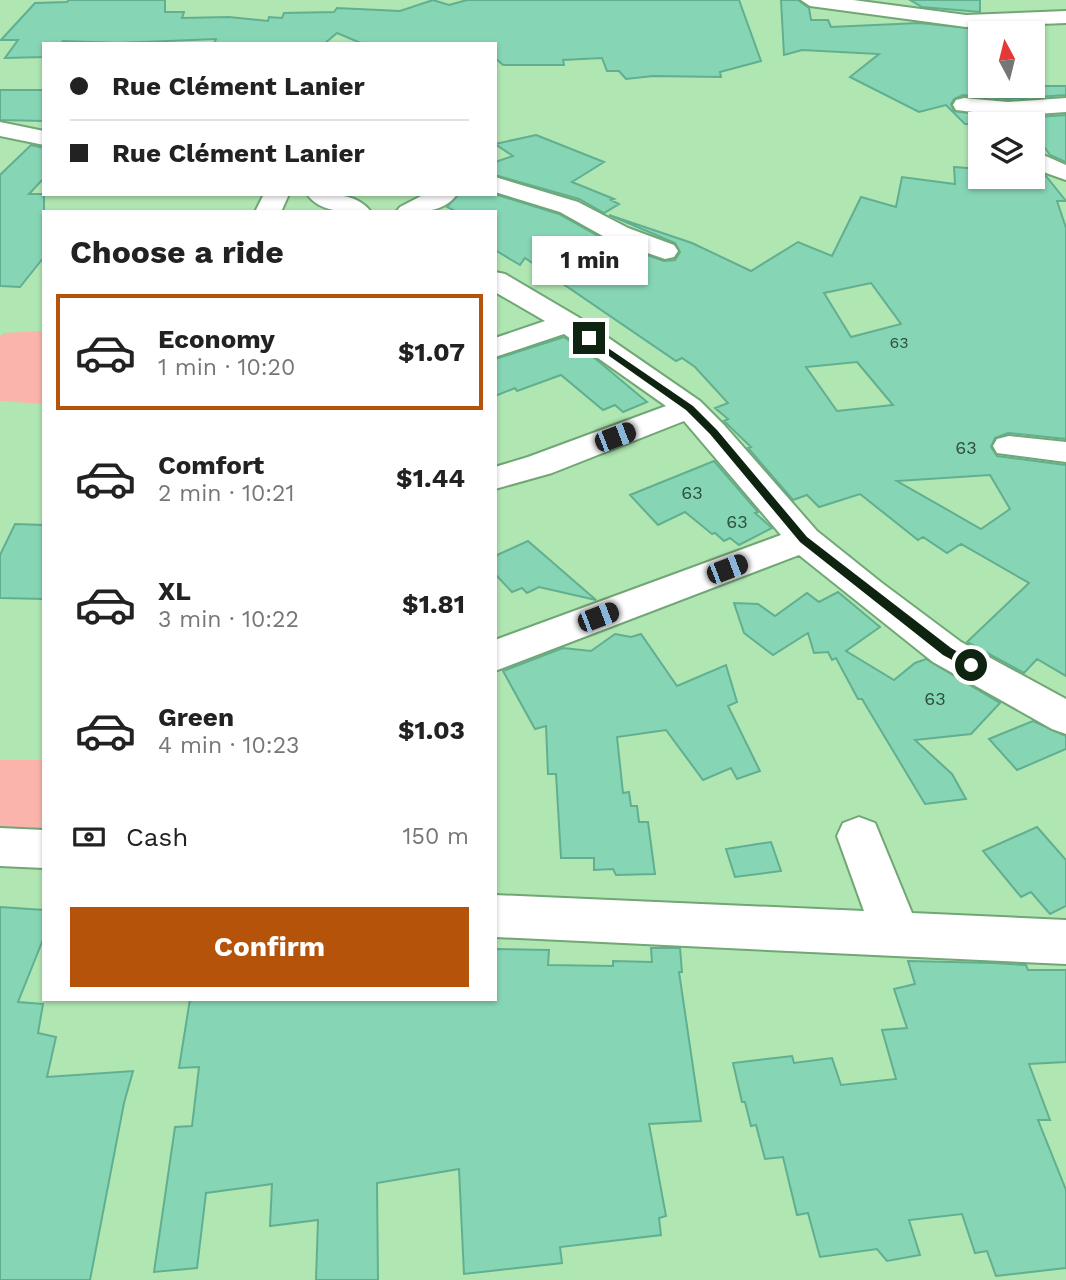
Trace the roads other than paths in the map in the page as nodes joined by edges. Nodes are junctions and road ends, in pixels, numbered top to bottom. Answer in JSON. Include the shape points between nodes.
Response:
{"nodes":[{"id":1,"x":810,"y":0,"type":"edge"},
{"id":2,"x":1066,"y":17,"type":"edge"},
{"id":3,"x":936,"y":19,"type":"junction"},
{"id":4,"x":968,"y":37,"type":"edge"},
{"id":5,"x":964,"y":105,"type":"dead end"},
{"id":6,"x":1066,"y":105,"type":"edge"},
{"id":7,"x":1045,"y":166,"type":"edge"},
{"id":8,"x":518,"y":168,"type":"dead end"},
{"id":9,"x":1066,"y":173,"type":"edge"},
{"id":10,"x":497,"y":177,"type":"edge"},
{"id":11,"x":497,"y":185,"type":"edge"},
{"id":12,"x":323,"y":196,"type":"edge"},
{"id":13,"x":440,"y":196,"type":"edge"},
{"id":14,"x":354,"y":210,"type":"edge"},
{"id":15,"x":413,"y":210,"type":"edge"},
{"id":16,"x":665,"y":251,"type":"dead end"},
{"id":17,"x":497,"y":281,"type":"edge"},
{"id":18,"x":568,"y":323,"type":"junction"},
{"id":19,"x":497,"y":347,"type":"edge"},
{"id":20,"x":690,"y":408,"type":"junction"},
{"id":21,"x":1009,"y":446,"type":"dead end"},
{"id":22,"x":1066,"y":452,"type":"edge"},
{"id":23,"x":497,"y":477,"type":"edge"},
{"id":24,"x":804,"y":540,"type":"junction"},
{"id":25,"x":497,"y":655,"type":"edge"},
{"id":26,"x":1066,"y":718,"type":"edge"},
{"id":27,"x":859,"y":836,"type":"dead end"},
{"id":28,"x":0,"y":847,"type":"edge"},
{"id":29,"x":42,"y":849,"type":"edge"},
{"id":30,"x":497,"y":916,"type":"edge"},
{"id":31,"x":897,"y":936,"type":"junction"},
{"id":32,"x":1066,"y":942,"type":"edge"}],
"edges":[{"from":1,"to":3,"type":"street"},
{"from":2,"to":3,"type":"street","via":[[981,22]]},
{"from":3,"to":4,"type":"street"},
{"from":5,"to":6,"type":"street"},
{"from":7,"to":9,"type":"street"},
{"from":8,"to":10,"type":"street"},
{"from":11,"to":16,"type":"street","via":[[569,207]]},
{"from":12,"to":14,"type":"street"},
{"from":13,"to":15,"type":"street"},
{"from":17,"to":18,"type":"street"},
{"from":18,"to":19,"type":"street"},
{"from":18,"to":20,"type":"street"},
{"from":20,"to":23,"type":"street"},
{"from":20,"to":24,"type":"street"},
{"from":21,"to":22,"type":"street"},
{"from":24,"to":25,"type":"street"},
{"from":24,"to":26,"type":"street","via":[[947,652]]},
{"from":27,"to":31,"type":"street"},
{"from":28,"to":29,"type":"street"},
{"from":30,"to":31,"type":"street"},
{"from":31,"to":32,"type":"street"}]}
